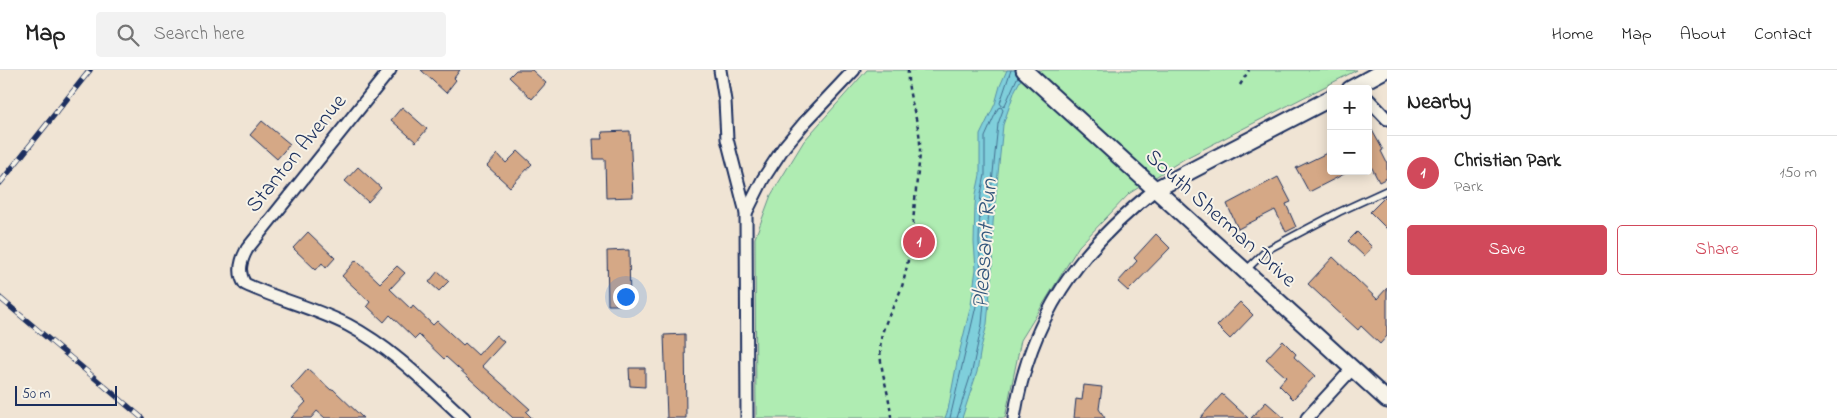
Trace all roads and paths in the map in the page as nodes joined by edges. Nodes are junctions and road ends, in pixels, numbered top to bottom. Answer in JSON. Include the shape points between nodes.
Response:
{"nodes":[{"id":1,"x":390,"y":70,"type":"edge"},
{"id":2,"x":720,"y":70,"type":"edge"},
{"id":3,"x":854,"y":70,"type":"edge"},
{"id":4,"x":908,"y":70,"type":"edge"},
{"id":5,"x":1024,"y":70,"type":"edge"},
{"id":6,"x":1249,"y":70,"type":"edge"},
{"id":7,"x":1385,"y":70,"type":"edge"},
{"id":8,"x":1240,"y":85,"type":"dead end"},
{"id":9,"x":1360,"y":85,"type":"edge"},
{"id":10,"x":1327,"y":100,"type":"edge"},
{"id":11,"x":1372,"y":103,"type":"edge"},
{"id":12,"x":1387,"y":119,"type":"edge"},
{"id":13,"x":1156,"y":189,"type":"junction"},
{"id":14,"x":1387,"y":190,"type":"edge"},
{"id":15,"x":746,"y":213,"type":"junction"},
{"id":16,"x":1246,"y":270,"type":"junction"},
{"id":17,"x":1353,"y":368,"type":"junction"},
{"id":18,"x":1387,"y":400,"type":"edge"},
{"id":19,"x":464,"y":418,"type":"edge"},
{"id":20,"x":747,"y":418,"type":"edge"},
{"id":21,"x":891,"y":418,"type":"edge"},
{"id":22,"x":1014,"y":418,"type":"edge"},
{"id":23,"x":1307,"y":418,"type":"edge"}],
"edges":[{"from":1,"to":19,"type":"street","name":"Stanton Avenue","via":[[247,248],[240,266],[241,278],[245,284],[328,316],[374,340]]},
{"from":2,"to":15,"type":"street","via":[[727,138]]},
{"from":3,"to":15,"type":"street","via":[[784,146]]},
{"from":4,"to":21,"type":"path","via":[[909,91],[921,147],[906,271],[881,336],[881,365]]},
{"from":5,"to":13,"type":"main road","name":"South Sherman Drive"},
{"from":6,"to":8,"type":"path"},
{"from":7,"to":9,"type":"main road"},
{"from":10,"to":13,"type":"main road"},
{"from":11,"to":12,"type":"street"},
{"from":13,"to":16,"type":"main road","name":"South Sherman Drive"},
{"from":13,"to":22,"type":"street","via":[[1100,239],[1066,282],[1036,338]]},
{"from":14,"to":16,"type":"lane","via":[[1267,250]]},
{"from":15,"to":20,"type":"street"},
{"from":16,"to":17,"type":"main road","name":"South Sherman Drive"},
{"from":17,"to":18,"type":"main road","name":"South Sherman Drive"},
{"from":17,"to":23,"type":"street"}]}
